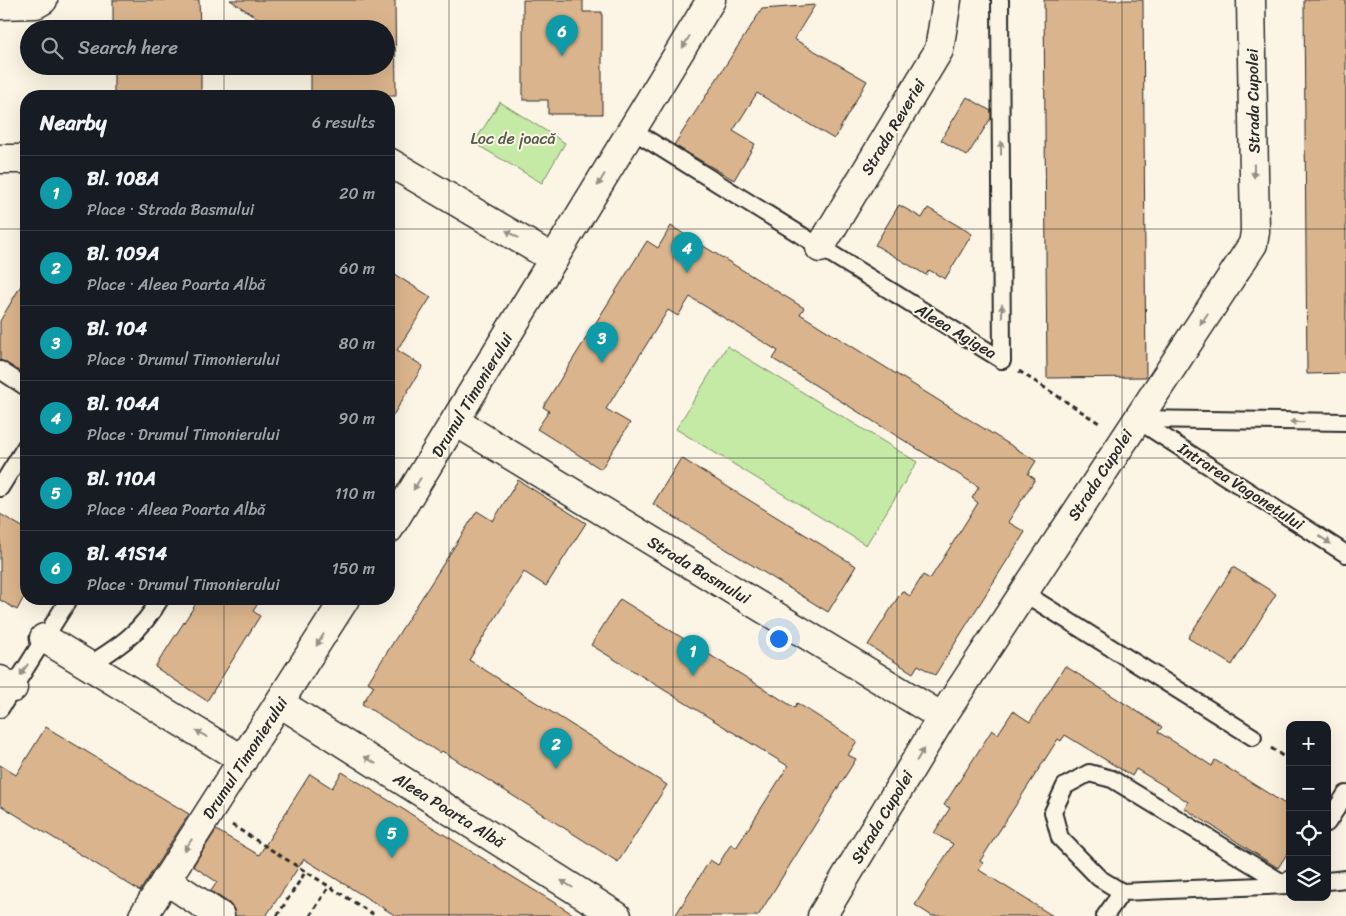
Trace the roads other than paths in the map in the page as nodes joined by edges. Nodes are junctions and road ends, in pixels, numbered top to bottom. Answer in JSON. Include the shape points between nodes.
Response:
{"nodes":[{"id":1,"x":43,"y":0,"type":"edge"},
{"id":2,"x":711,"y":0,"type":"edge"},
{"id":3,"x":947,"y":0,"type":"edge"},
{"id":4,"x":1000,"y":0,"type":"edge"},
{"id":5,"x":1251,"y":0,"type":"edge"},
{"id":6,"x":0,"y":5,"type":"edge"},
{"id":7,"x":632,"y":130,"type":"junction"},
{"id":8,"x":0,"y":159,"type":"edge"},
{"id":9,"x":20,"y":159,"type":"edge"},
{"id":10,"x":395,"y":166,"type":"edge"},
{"id":11,"x":820,"y":248,"type":"junction"},
{"id":12,"x":554,"y":259,"type":"junction"},
{"id":13,"x":0,"y":370,"type":"edge"},
{"id":14,"x":20,"y":383,"type":"edge"},
{"id":15,"x":456,"y":422,"type":"junction"},
{"id":16,"x":1346,"y":422,"type":"edge"},
{"id":17,"x":1130,"y":429,"type":"junction"},
{"id":18,"x":20,"y":456,"type":"edge"},
{"id":19,"x":0,"y":488,"type":"edge"},
{"id":20,"x":395,"y":519,"type":"edge"},
{"id":21,"x":1346,"y":554,"type":"edge"},
{"id":22,"x":1024,"y":593,"type":"junction"},
{"id":23,"x":65,"y":605,"type":"edge"},
{"id":24,"x":156,"y":605,"type":"edge"},
{"id":25,"x":341,"y":605,"type":"edge"},
{"id":26,"x":44,"y":638,"type":"junction"},
{"id":27,"x":89,"y":665,"type":"junction"},
{"id":28,"x":4,"y":692,"type":"edge"},
{"id":29,"x":280,"y":703,"type":"junction"},
{"id":30,"x":942,"y":717,"type":"junction"},
{"id":31,"x":1253,"y":737,"type":"dead end"},
{"id":32,"x":243,"y":760,"type":"junction"},
{"id":33,"x":1346,"y":794,"type":"edge"},
{"id":34,"x":1331,"y":817,"type":"edge"},
{"id":35,"x":1346,"y":879,"type":"edge"},
{"id":36,"x":166,"y":880,"type":"junction"},
{"id":37,"x":1331,"y":881,"type":"edge"},
{"id":38,"x":1286,"y":882,"type":"edge"},
{"id":39,"x":1286,"y":883,"type":"edge"},
{"id":40,"x":1122,"y":892,"type":"junction"},
{"id":41,"x":143,"y":916,"type":"edge"},
{"id":42,"x":220,"y":916,"type":"edge"},
{"id":43,"x":617,"y":916,"type":"edge"},
{"id":44,"x":822,"y":916,"type":"edge"},
{"id":45,"x":1105,"y":916,"type":"edge"}],
"edges":[{"from":1,"to":6,"type":"street","via":[[36,4]]},
{"from":2,"to":7,"type":"street","name":"Drumul Timonierului","one_way":true},
{"from":3,"to":11,"type":"street","name":"Strada Reveriei","via":[[939,50]]},
{"from":11,"to":4,"type":"lane","name":"Aleea Agigea","one_way":true,"via":[[1002,360]]},
{"from":5,"to":17,"type":"street","name":"Strada Cupolei","one_way":true,"via":[[1255,232],[1252,244]]},
{"from":7,"to":11,"type":"lane","name":"Aleea Agigea"},
{"from":7,"to":12,"type":"street","name":"Drumul Timonierului","one_way":true},
{"from":8,"to":9,"type":"street"},
{"from":12,"to":10,"type":"street","one_way":true},
{"from":12,"to":15,"type":"street","name":"Drumul Timonierului"},
{"from":13,"to":14,"type":"lane"},
{"from":15,"to":20,"type":"street","name":"Drumul Timonierului","one_way":true},
{"from":15,"to":30,"type":"street","name":"Strada Basmului"},
{"from":16,"to":17,"type":"lane","one_way":true},
{"from":17,"to":21,"type":"lane","name":"Intrarea Vagonetului","one_way":true},
{"from":17,"to":22,"type":"street","name":"Strada Cupolei"},
{"from":18,"to":19,"type":"lane"},
{"from":22,"to":30,"type":"street","name":"Strada Cupolei"},
{"from":22,"to":31,"type":"lane"},
{"from":23,"to":26,"type":"lane"},
{"from":24,"to":27,"type":"lane","via":[[141,628],[119,647]]},
{"from":25,"to":29,"type":"street","name":"Drumul Timonierului","one_way":true},
{"from":26,"to":27,"type":"street"},
{"from":26,"to":28,"type":"lane","one_way":true},
{"from":32,"to":27,"type":"street","one_way":true},
{"from":29,"to":32,"type":"street","name":"Drumul Timonierului"},
{"from":43,"to":29,"type":"street","name":"Aleea Poarta Albă","one_way":true},
{"from":44,"to":30,"type":"street","name":"Strada Cupolei","one_way":true},
{"from":32,"to":36,"type":"street","name":"Drumul Timonierului","one_way":true},
{"from":33,"to":34,"type":"lane"},
{"from":35,"to":37,"type":"lane"},
{"from":36,"to":41,"type":"street","name":"Drumul Timonierului"},
{"from":36,"to":42,"type":"street"},
{"from":38,"to":40,"type":"lane","via":[[1112,779],[1089,774],[1064,786],[1053,812],[1060,838],[1099,878]]},
{"from":39,"to":40,"type":"lane"},
{"from":40,"to":45,"type":"lane"}]}
